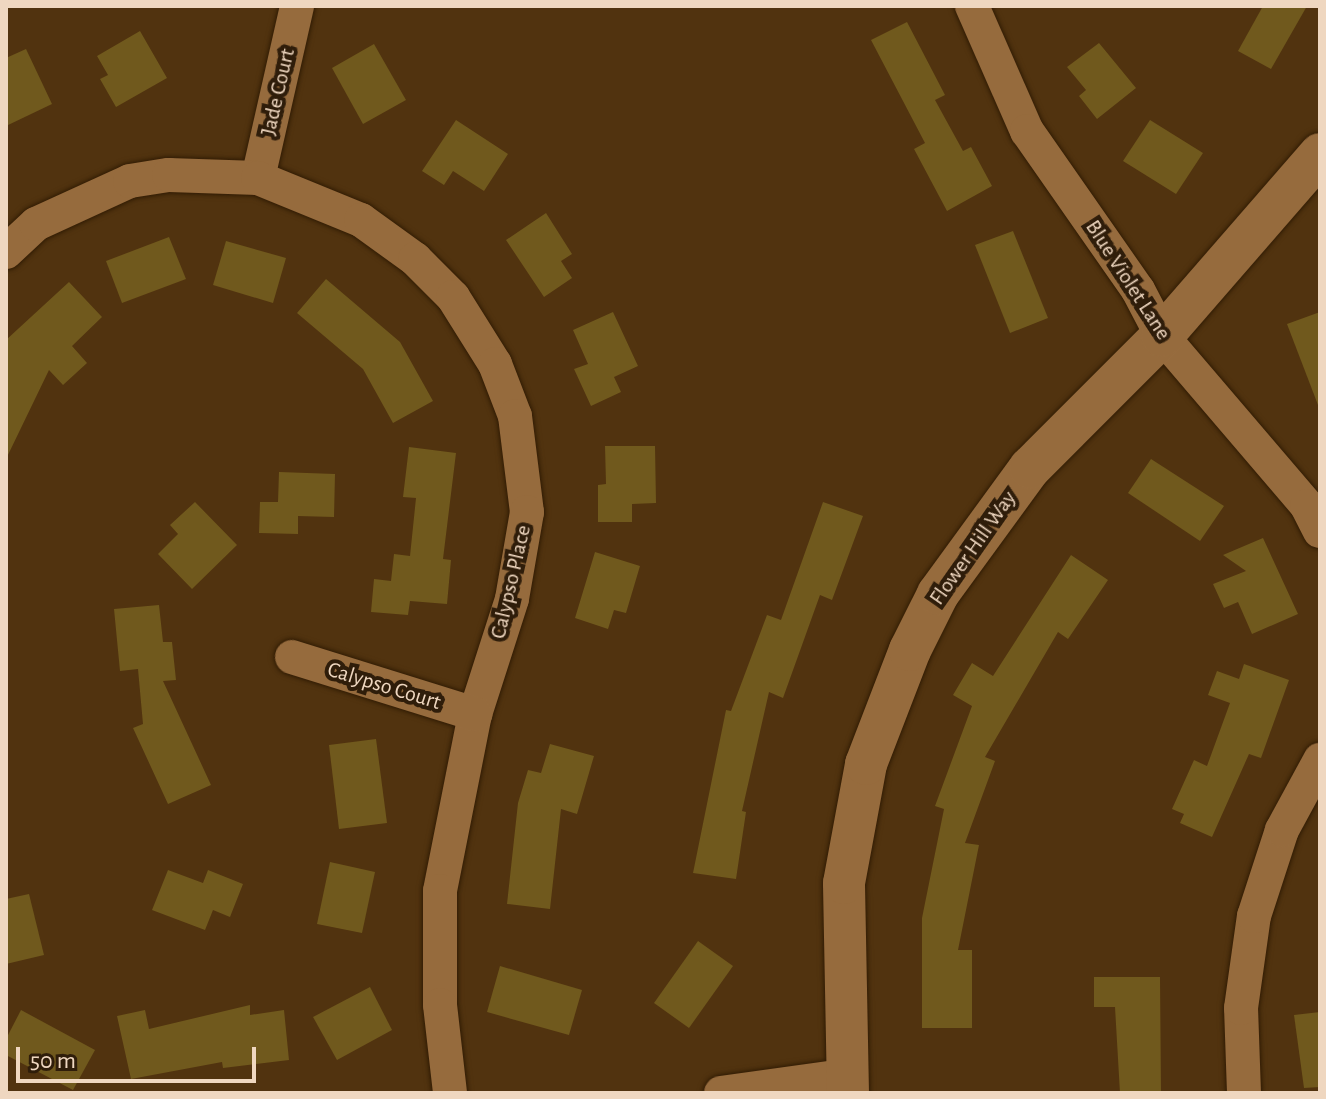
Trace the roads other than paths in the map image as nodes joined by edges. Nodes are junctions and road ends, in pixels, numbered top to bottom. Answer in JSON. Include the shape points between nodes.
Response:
{"nodes":[{"id":1,"x":297,"y":6,"type":"edge"},
{"id":2,"x":972,"y":6,"type":"edge"},
{"id":3,"x":1320,"y":154,"type":"edge"},
{"id":4,"x":258,"y":178,"type":"junction"},
{"id":5,"x":6,"y":252,"type":"edge"},
{"id":6,"x":1162,"y":336,"type":"junction"},
{"id":7,"x":1320,"y":531,"type":"edge"},
{"id":8,"x":292,"y":657,"type":"dead end"},
{"id":9,"x":475,"y":714,"type":"junction"},
{"id":10,"x":1320,"y":760,"type":"edge"},
{"id":11,"x":846,"y":1084,"type":"edge"},
{"id":12,"x":450,"y":1093,"type":"edge"},
{"id":13,"x":721,"y":1093,"type":"edge"},
{"id":14,"x":1244,"y":1093,"type":"edge"}],
"edges":[{"from":1,"to":4,"type":"street","name":"Jade Court"},
{"from":2,"to":6,"type":"street","name":"Blue Violet Lane","via":[[1027,131],[1138,290]]},
{"from":3,"to":6,"type":"street","name":"Flower Hill Way"},
{"from":4,"to":5,"type":"street","name":"Calypso Place","via":[[169,175],[130,181],[36,224]]},
{"from":4,"to":9,"type":"street","name":"Calypso Place","via":[[361,220],[415,259],[453,297],[495,364],[515,416],[527,512],[512,599]]},
{"from":6,"to":7,"type":"street","name":"Blue Violet Lane","via":[[1307,506]]},
{"from":6,"to":11,"type":"street","name":"Flower Hill Way","via":[[1030,468],[938,594],[910,650],[866,764],[844,883]]},
{"from":8,"to":9,"type":"street","name":"Calypso Court"},
{"from":9,"to":12,"type":"street","name":"Calypso Place","via":[[440,891],[440,1005]]},
{"from":10,"to":14,"type":"street","via":[[1282,830],[1254,916],[1241,1008]]},
{"from":11,"to":13,"type":"street"}]}
